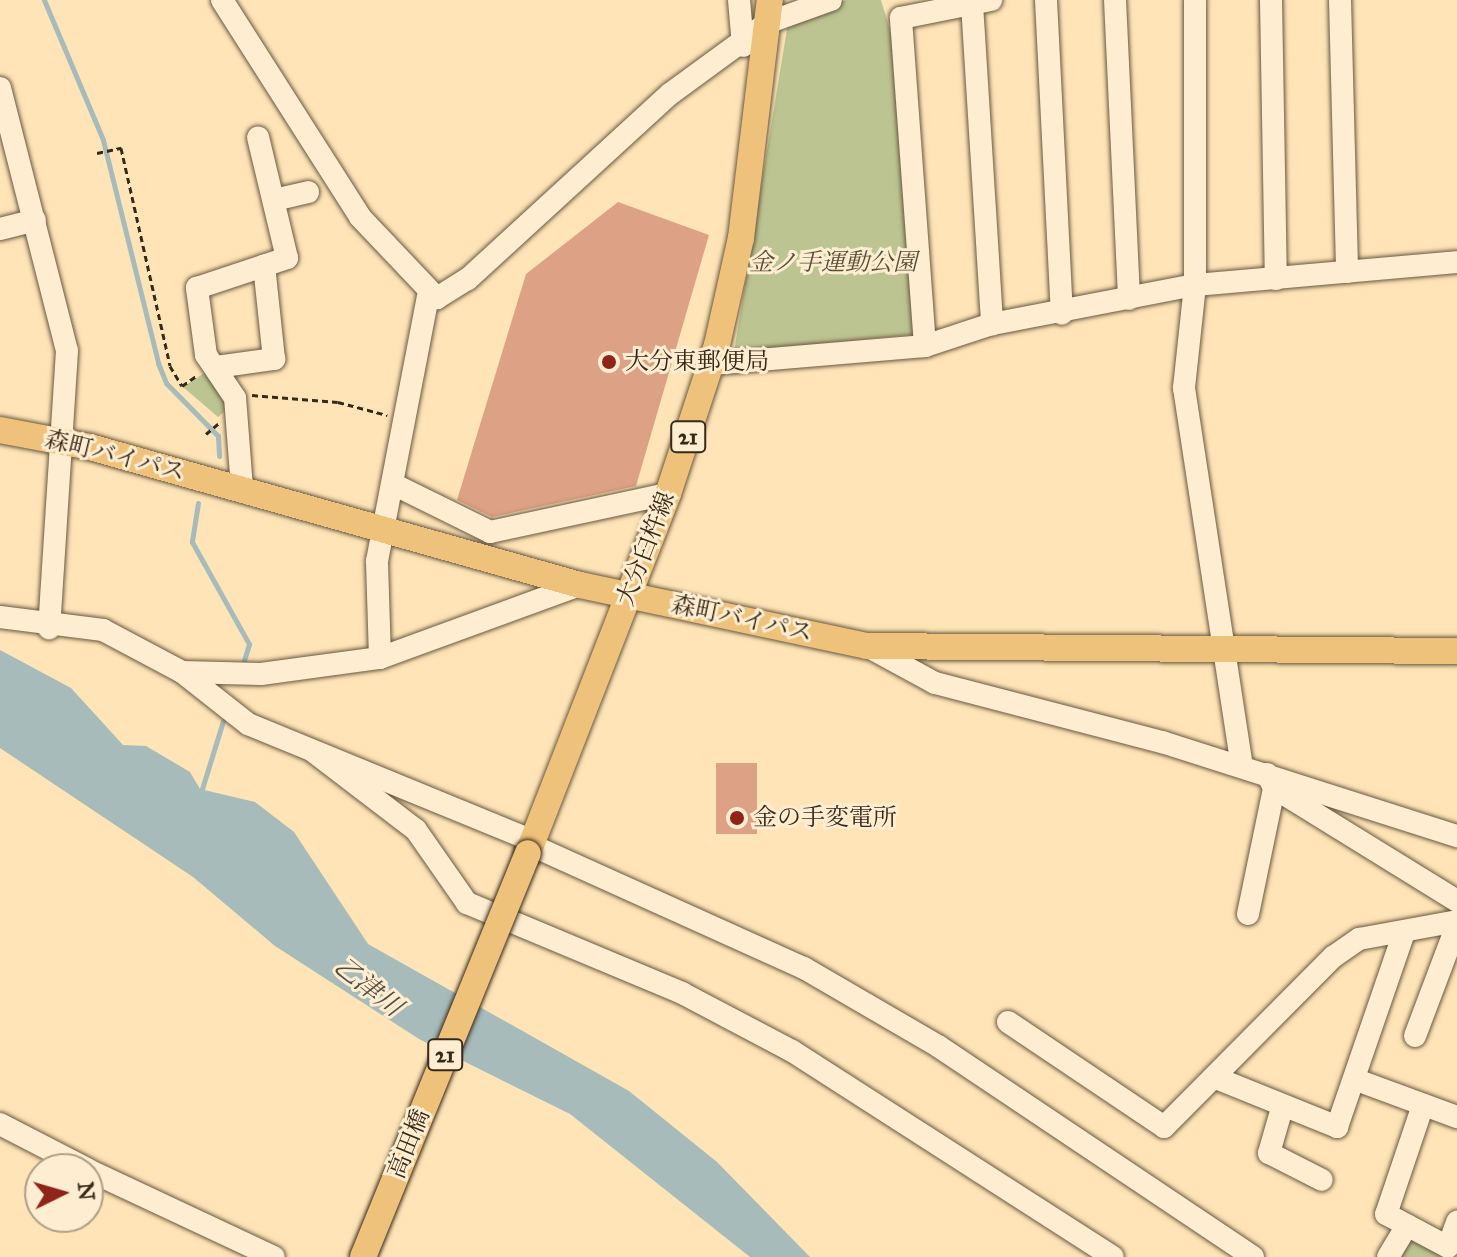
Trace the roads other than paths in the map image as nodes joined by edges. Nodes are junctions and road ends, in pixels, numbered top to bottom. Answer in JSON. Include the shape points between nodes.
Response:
{"nodes":[{"id":1,"x":222,"y":0,"type":"edge"},
{"id":2,"x":739,"y":0,"type":"edge"},
{"id":3,"x":831,"y":0,"type":"edge"},
{"id":4,"x":1046,"y":0,"type":"edge"},
{"id":5,"x":1115,"y":0,"type":"edge"},
{"id":6,"x":1195,"y":0,"type":"edge"},
{"id":7,"x":1271,"y":0,"type":"edge"},
{"id":8,"x":1340,"y":0,"type":"edge"},
{"id":9,"x":982,"y":2,"type":"edge"},
{"id":10,"x":898,"y":9,"type":"edge"},
{"id":11,"x":768,"y":11,"type":"edge"},
{"id":12,"x":743,"y":46,"type":"junction"},
{"id":13,"x":0,"y":88,"type":"edge"},
{"id":14,"x":258,"y":137,"type":"dead end"},
{"id":15,"x":308,"y":192,"type":"dead end"},
{"id":16,"x":274,"y":200,"type":"junction"},
{"id":17,"x":35,"y":220,"type":"junction"},
{"id":18,"x":0,"y":229,"type":"edge"},
{"id":19,"x":1457,"y":262,"type":"edge"},
{"id":20,"x":264,"y":266,"type":"junction"},
{"id":21,"x":1347,"y":272,"type":"junction"},
{"id":22,"x":1276,"y":279,"type":"junction"},
{"id":23,"x":1195,"y":285,"type":"junction"},
{"id":24,"x":428,"y":295,"type":"junction"},
{"id":25,"x":1129,"y":299,"type":"junction"},
{"id":26,"x":1062,"y":314,"type":"junction"},
{"id":27,"x":992,"y":324,"type":"junction"},
{"id":28,"x":925,"y":346,"type":"junction"},
{"id":29,"x":711,"y":364,"type":"junction"},
{"id":30,"x":216,"y":367,"type":"junction"},
{"id":31,"x":0,"y":430,"type":"edge"},
{"id":32,"x":65,"y":441,"type":"junction"},
{"id":33,"x":395,"y":485,"type":"junction"},
{"id":34,"x":242,"y":488,"type":"junction"},
{"id":35,"x":668,"y":494,"type":"junction"},
{"id":36,"x":384,"y":528,"type":"junction"},
{"id":37,"x":580,"y":585,"type":"junction"},
{"id":38,"x":628,"y":595,"type":"junction"},
{"id":39,"x":0,"y":617,"type":"edge"},
{"id":40,"x":49,"y":628,"type":"junction"},
{"id":41,"x":867,"y":646,"type":"junction"},
{"id":42,"x":1225,"y":651,"type":"junction"},
{"id":43,"x":1457,"y":651,"type":"edge"},
{"id":44,"x":380,"y":658,"type":"junction"},
{"id":45,"x":182,"y":672,"type":"junction"},
{"id":46,"x":314,"y":752,"type":"junction"},
{"id":47,"x":1242,"y":766,"type":"junction"},
{"id":48,"x":1270,"y":781,"type":"junction"},
{"id":49,"x":1457,"y":836,"type":"edge"},
{"id":50,"x":531,"y":846,"type":"junction"},
{"id":51,"x":1457,"y":901,"type":"edge"},
{"id":52,"x":1248,"y":914,"type":"dead end"},
{"id":53,"x":1457,"y":923,"type":"edge"},
{"id":54,"x":1403,"y":935,"type":"junction"},
{"id":55,"x":1008,"y":1022,"type":"dead end"},
{"id":56,"x":1415,"y":1036,"type":"dead end"},
{"id":57,"x":1216,"y":1078,"type":"junction"},
{"id":58,"x":1354,"y":1079,"type":"junction"},
{"id":59,"x":1423,"y":1105,"type":"junction"},
{"id":60,"x":1282,"y":1108,"type":"junction"},
{"id":61,"x":1457,"y":1117,"type":"edge"},
{"id":62,"x":0,"y":1124,"type":"edge"},
{"id":63,"x":56,"y":1153,"type":"edge"},
{"id":64,"x":104,"y":1177,"type":"edge"},
{"id":65,"x":1322,"y":1180,"type":"dead end"},
{"id":66,"x":1457,"y":1222,"type":"edge"},
{"id":67,"x":1407,"y":1225,"type":"junction"},
{"id":68,"x":1452,"y":1250,"type":"edge"},
{"id":69,"x":274,"y":1257,"type":"edge"},
{"id":70,"x":363,"y":1257,"type":"edge"},
{"id":71,"x":1113,"y":1257,"type":"edge"},
{"id":72,"x":1253,"y":1257,"type":"edge"},
{"id":73,"x":1388,"y":1257,"type":"edge"}],
"edges":[{"from":1,"to":24,"type":"street","via":[[360,217]]},
{"from":2,"to":12,"type":"street"},
{"from":3,"to":11,"type":"street"},
{"from":4,"to":26,"type":"street"},
{"from":5,"to":25,"type":"street"},
{"from":6,"to":23,"type":"street"},
{"from":7,"to":22,"type":"street"},
{"from":8,"to":21,"type":"street"},
{"from":9,"to":10,"type":"street"},
{"from":9,"to":27,"type":"street"},
{"from":10,"to":28,"type":"street"},
{"from":11,"to":12,"type":"street"},
{"from":11,"to":29,"type":"main road","name":"大分臼杵線","number":"21","via":[[741,238]]},
{"from":12,"to":24,"type":"street","via":[[655,105],[468,279],[437,298]]},
{"from":13,"to":17,"type":"street"},
{"from":14,"to":16,"type":"street"},
{"from":15,"to":16,"type":"street"},
{"from":16,"to":20,"type":"street","via":[[287,258]]},
{"from":17,"to":18,"type":"street"},
{"from":17,"to":32,"type":"street","via":[[67,351]]},
{"from":19,"to":21,"type":"street"},
{"from":20,"to":30,"type":"street","via":[[274,359]]},
{"from":20,"to":30,"type":"street","via":[[197,288],[206,355]]},
{"from":21,"to":22,"type":"street"},
{"from":22,"to":23,"type":"street"},
{"from":23,"to":25,"type":"street"},
{"from":23,"to":42,"type":"street","via":[[1184,388]]},
{"from":24,"to":33,"type":"street"},
{"from":25,"to":26,"type":"street"},
{"from":26,"to":27,"type":"street"},
{"from":27,"to":28,"type":"street"},
{"from":28,"to":29,"type":"street"},
{"from":29,"to":35,"type":"main road","name":"大分臼杵線","number":"21"},
{"from":30,"to":34,"type":"street","via":[[235,398]]},
{"from":31,"to":32,"type":"main road","name":"森町バイパス"},
{"from":32,"to":34,"type":"main road","name":"森町バイパス"},
{"from":32,"to":40,"type":"street"},
{"from":33,"to":35,"type":"street","via":[[490,532]]},
{"from":33,"to":36,"type":"street"},
{"from":34,"to":36,"type":"main road","name":"森町バイパス"},
{"from":35,"to":38,"type":"main road","name":"大分臼杵線","number":"21"},
{"from":36,"to":37,"type":"main road","name":"森町バイパス"},
{"from":36,"to":44,"type":"street","via":[[377,561]]},
{"from":37,"to":38,"type":"main road","name":"森町バイパス"},
{"from":37,"to":44,"type":"street"},
{"from":38,"to":41,"type":"main road","name":"森町バイパス"},
{"from":38,"to":50,"type":"main road","name":"大分臼杵線","number":"21"},
{"from":39,"to":40,"type":"street"},
{"from":40,"to":45,"type":"street","via":[[103,630]]},
{"from":41,"to":42,"type":"main road","name":"森町バイパス"},
{"from":41,"to":47,"type":"street","via":[[935,683]]},
{"from":42,"to":43,"type":"main road","name":"森町バイパス"},
{"from":42,"to":47,"type":"street"},
{"from":44,"to":45,"type":"street","via":[[322,671]]},
{"from":45,"to":46,"type":"street","via":[[248,724]]},
{"from":46,"to":50,"type":"street"},
{"from":46,"to":71,"type":"street","via":[[416,830],[467,903],[682,993],[792,1051]]},
{"from":47,"to":48,"type":"street"},
{"from":48,"to":49,"type":"street"},
{"from":48,"to":51,"type":"street"},
{"from":48,"to":52,"type":"street"},
{"from":50,"to":70,"type":"main road","name":"高田橋","number":"21","bridge":true},
{"from":50,"to":72,"type":"street","via":[[804,968],[938,1046]]},
{"from":53,"to":54,"type":"street"},
{"from":53,"to":56,"type":"street"},
{"from":54,"to":57,"type":"street","via":[[1359,939],[1333,957]]},
{"from":54,"to":58,"type":"street"},
{"from":55,"to":57,"type":"street","via":[[1164,1127]]},
{"from":57,"to":60,"type":"street"},
{"from":58,"to":59,"type":"street"},
{"from":58,"to":60,"type":"street","via":[[1337,1127]]},
{"from":59,"to":61,"type":"street"},
{"from":59,"to":67,"type":"street","via":[[1386,1214]]},
{"from":60,"to":65,"type":"street","via":[[1269,1153]]},
{"from":62,"to":63,"type":"street"},
{"from":64,"to":69,"type":"street"},
{"from":66,"to":68,"type":"street"},
{"from":67,"to":68,"type":"street"},
{"from":67,"to":73,"type":"street"}]}
